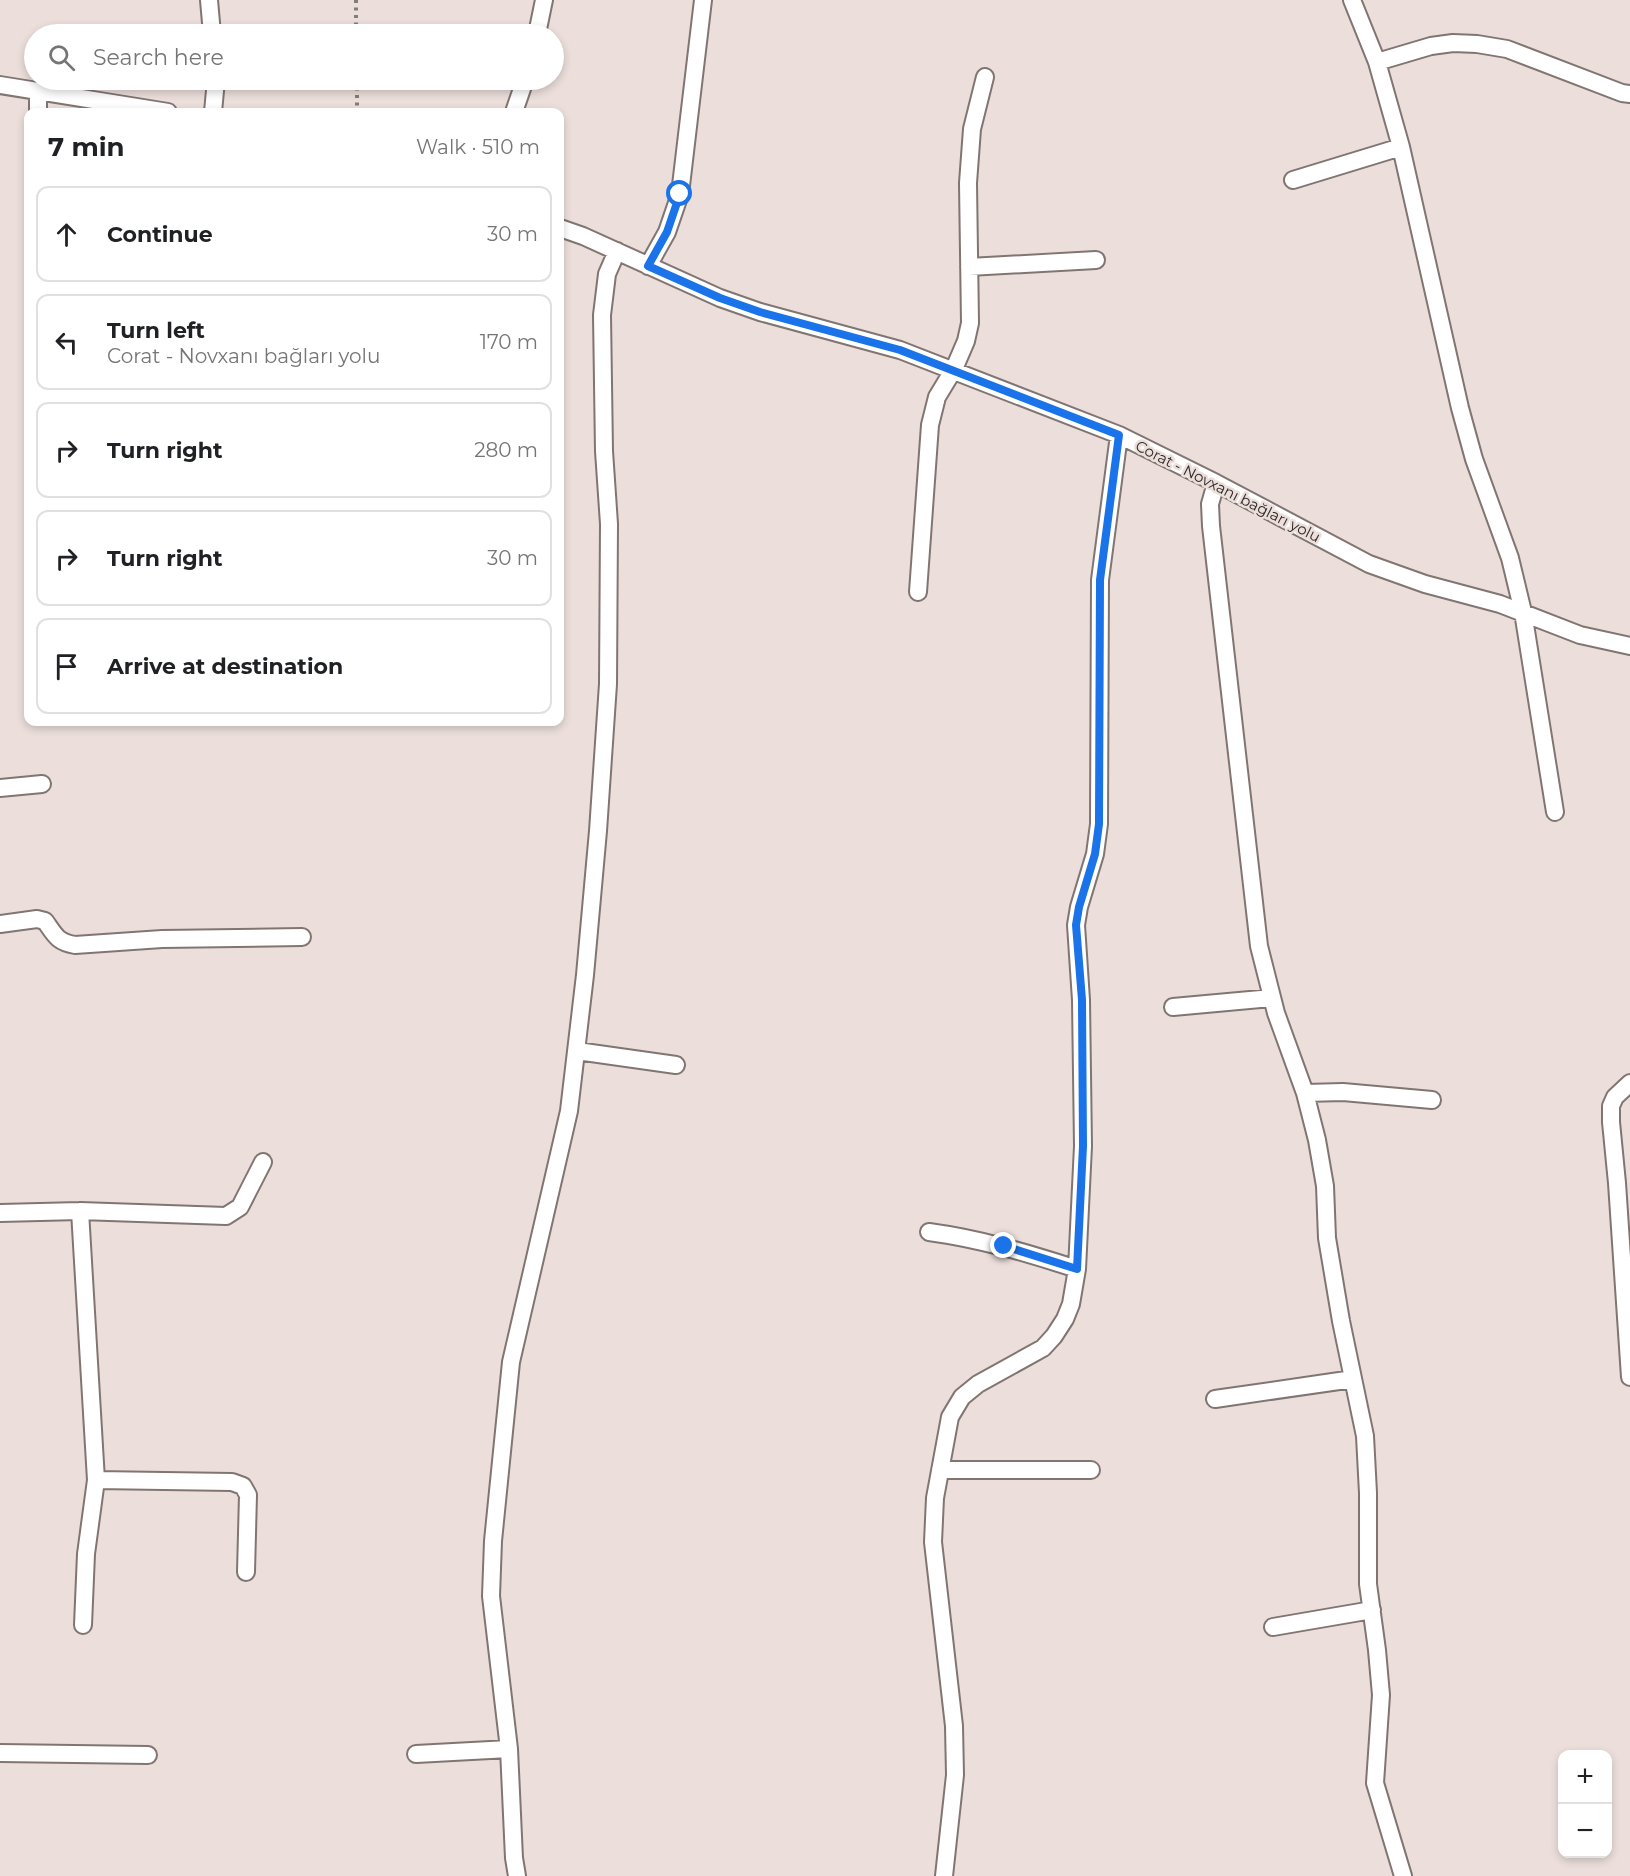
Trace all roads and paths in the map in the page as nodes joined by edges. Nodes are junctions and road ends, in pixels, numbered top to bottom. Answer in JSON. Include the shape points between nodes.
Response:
{"nodes":[{"id":1,"x":208,"y":0,"type":"edge"},
{"id":2,"x":356,"y":0,"type":"edge"},
{"id":3,"x":544,"y":0,"type":"edge"},
{"id":4,"x":703,"y":0,"type":"edge"},
{"id":5,"x":1352,"y":0,"type":"edge"},
{"id":6,"x":211,"y":24,"type":"edge"},
{"id":7,"x":356,"y":24,"type":"edge"},
{"id":8,"x":539,"y":24,"type":"edge"},
{"id":9,"x":1377,"y":62,"type":"junction"},
{"id":10,"x":985,"y":77,"type":"dead end"},
{"id":11,"x":0,"y":85,"type":"edge"},
{"id":12,"x":24,"y":89,"type":"edge"},
{"id":13,"x":27,"y":90,"type":"edge"},
{"id":14,"x":215,"y":90,"type":"edge"},
{"id":15,"x":357,"y":90,"type":"edge"},
{"id":16,"x":522,"y":90,"type":"edge"},
{"id":17,"x":38,"y":92,"type":"junction"},
{"id":18,"x":1630,"y":94,"type":"edge"},
{"id":19,"x":39,"y":108,"type":"edge"},
{"id":20,"x":142,"y":108,"type":"edge"},
{"id":21,"x":213,"y":108,"type":"edge"},
{"id":22,"x":357,"y":108,"type":"edge"},
{"id":23,"x":515,"y":108,"type":"edge"},
{"id":24,"x":1401,"y":147,"type":"junction"},
{"id":25,"x":1293,"y":180,"type":"dead end"},
{"id":26,"x":564,"y":230,"type":"edge"},
{"id":27,"x":617,"y":252,"type":"junction"},
{"id":28,"x":1096,"y":260,"type":"dead end"},
{"id":29,"x":648,"y":266,"type":"junction"},
{"id":30,"x":969,"y":267,"type":"junction"},
{"id":31,"x":954,"y":369,"type":"junction"},
{"id":32,"x":1119,"y":435,"type":"junction"},
{"id":33,"x":1216,"y":483,"type":"junction"},
{"id":34,"x":918,"y":592,"type":"dead end"},
{"id":35,"x":1523,"y":612,"type":"junction"},
{"id":36,"x":1630,"y":646,"type":"edge"},
{"id":37,"x":42,"y":784,"type":"dead end"},
{"id":38,"x":0,"y":788,"type":"edge"},
{"id":39,"x":1555,"y":812,"type":"dead end"},
{"id":40,"x":0,"y":924,"type":"edge"},
{"id":41,"x":302,"y":938,"type":"dead end"},
{"id":42,"x":1272,"y":998,"type":"junction"},
{"id":43,"x":1173,"y":1007,"type":"dead end"},
{"id":44,"x":577,"y":1051,"type":"junction"},
{"id":45,"x":676,"y":1065,"type":"dead end"},
{"id":46,"x":1630,"y":1083,"type":"edge"},
{"id":47,"x":1305,"y":1093,"type":"junction"},
{"id":48,"x":1432,"y":1100,"type":"dead end"},
{"id":49,"x":263,"y":1162,"type":"dead end"},
{"id":50,"x":80,"y":1211,"type":"junction"},
{"id":51,"x":0,"y":1213,"type":"edge"},
{"id":52,"x":929,"y":1232,"type":"dead end"},
{"id":53,"x":1077,"y":1269,"type":"junction"},
{"id":54,"x":1630,"y":1377,"type":"edge"},
{"id":55,"x":1353,"y":1379,"type":"junction"},
{"id":56,"x":1215,"y":1399,"type":"dead end"},
{"id":57,"x":940,"y":1470,"type":"junction"},
{"id":58,"x":1090,"y":1470,"type":"dead end"},
{"id":59,"x":96,"y":1480,"type":"junction"},
{"id":60,"x":246,"y":1572,"type":"dead end"},
{"id":61,"x":1372,"y":1610,"type":"junction"},
{"id":62,"x":83,"y":1625,"type":"dead end"},
{"id":63,"x":1273,"y":1627,"type":"dead end"},
{"id":64,"x":509,"y":1749,"type":"junction"},
{"id":65,"x":0,"y":1753,"type":"edge"},
{"id":66,"x":416,"y":1754,"type":"dead end"},
{"id":67,"x":148,"y":1755,"type":"dead end"},
{"id":68,"x":517,"y":1876,"type":"edge"},
{"id":69,"x":944,"y":1876,"type":"edge"},
{"id":70,"x":1403,"y":1876,"type":"edge"}],
"edges":[{"from":1,"to":6,"type":"street"},
{"from":2,"to":7,"type":"path"},
{"from":3,"to":8,"type":"street"},
{"from":4,"to":29,"type":"street","via":[[680,194],[667,232]]},
{"from":5,"to":9,"type":"street"},
{"from":9,"to":18,"type":"street","via":[[1431,45],[1477,44],[1507,49]]},
{"from":9,"to":24,"type":"street"},
{"from":10,"to":30,"type":"street","via":[[972,129]]},
{"from":11,"to":12,"type":"street"},
{"from":13,"to":17,"type":"street"},
{"from":14,"to":21,"type":"street"},
{"from":15,"to":22,"type":"path"},
{"from":16,"to":23,"type":"street"},
{"from":17,"to":19,"type":"street"},
{"from":17,"to":20,"type":"street"},
{"from":24,"to":25,"type":"street"},
{"from":24,"to":35,"type":"street","via":[[1460,408],[1510,558]]},
{"from":26,"to":27,"type":"street","name":"Corat - Novxanı bağları yolu"},
{"from":27,"to":29,"type":"street","name":"Corat - Novxanı bağları yolu"},
{"from":27,"to":44,"type":"street","via":[[607,274],[602,315],[609,524],[608,684]]},
{"from":28,"to":30,"type":"street"},
{"from":29,"to":31,"type":"street","name":"Corat - Novxanı bağları yolu","via":[[760,312],[900,350]]},
{"from":30,"to":31,"type":"street","via":[[970,323]]},
{"from":31,"to":32,"type":"street","name":"Corat - Novxanı bağları yolu"},
{"from":31,"to":34,"type":"street","via":[[937,397],[930,425]]},
{"from":32,"to":33,"type":"street","name":"Corat - Novxanı bağları yolu"},
{"from":32,"to":53,"type":"street","via":[[1100,580],[1099,824],[1076,925],[1082,1000],[1083,1146]]},
{"from":33,"to":35,"type":"street","name":"Corat - Novxanı bağları yolu","via":[[1369,564]]},
{"from":33,"to":42,"type":"street","via":[[1210,504],[1211,525],[1259,946]]},
{"from":35,"to":36,"type":"street","name":"Corat - Novxanı bağları yolu","via":[[1580,635]]},
{"from":35,"to":39,"type":"street"},
{"from":37,"to":38,"type":"street"},
{"from":40,"to":41,"type":"street","via":[[45,921],[56,938],[75,945],[204,938]]},
{"from":42,"to":43,"type":"street"},
{"from":42,"to":47,"type":"street"},
{"from":44,"to":45,"type":"street"},
{"from":44,"to":64,"type":"street","via":[[569,1111],[511,1362],[493,1541],[491,1596]]},
{"from":46,"to":54,"type":"street","via":[[1611,1106]]},
{"from":47,"to":48,"type":"street","via":[[1343,1092]]},
{"from":47,"to":55,"type":"street","via":[[1322,1163],[1327,1238]]},
{"from":49,"to":50,"type":"street","via":[[240,1207],[226,1216]]},
{"from":50,"to":51,"type":"street"},
{"from":50,"to":59,"type":"street"},
{"from":52,"to":53,"type":"street","via":[[964,1236]]},
{"from":53,"to":57,"type":"street","via":[[1071,1304],[1054,1336],[1043,1348],[978,1383],[962,1397],[950,1417]]},
{"from":55,"to":56,"type":"street"},
{"from":55,"to":61,"type":"street","via":[[1368,1460],[1368,1584]]},
{"from":57,"to":58,"type":"street"},
{"from":57,"to":69,"type":"street","via":[[933,1542],[956,1775]]},
{"from":59,"to":60,"type":"street","via":[[232,1482],[243,1486],[248,1495]]},
{"from":59,"to":62,"type":"street","via":[[86,1554]]},
{"from":61,"to":63,"type":"street"},
{"from":61,"to":70,"type":"street","via":[[1381,1695],[1374,1783]]},
{"from":64,"to":66,"type":"street"},
{"from":64,"to":68,"type":"street"},
{"from":65,"to":67,"type":"street"}]}
